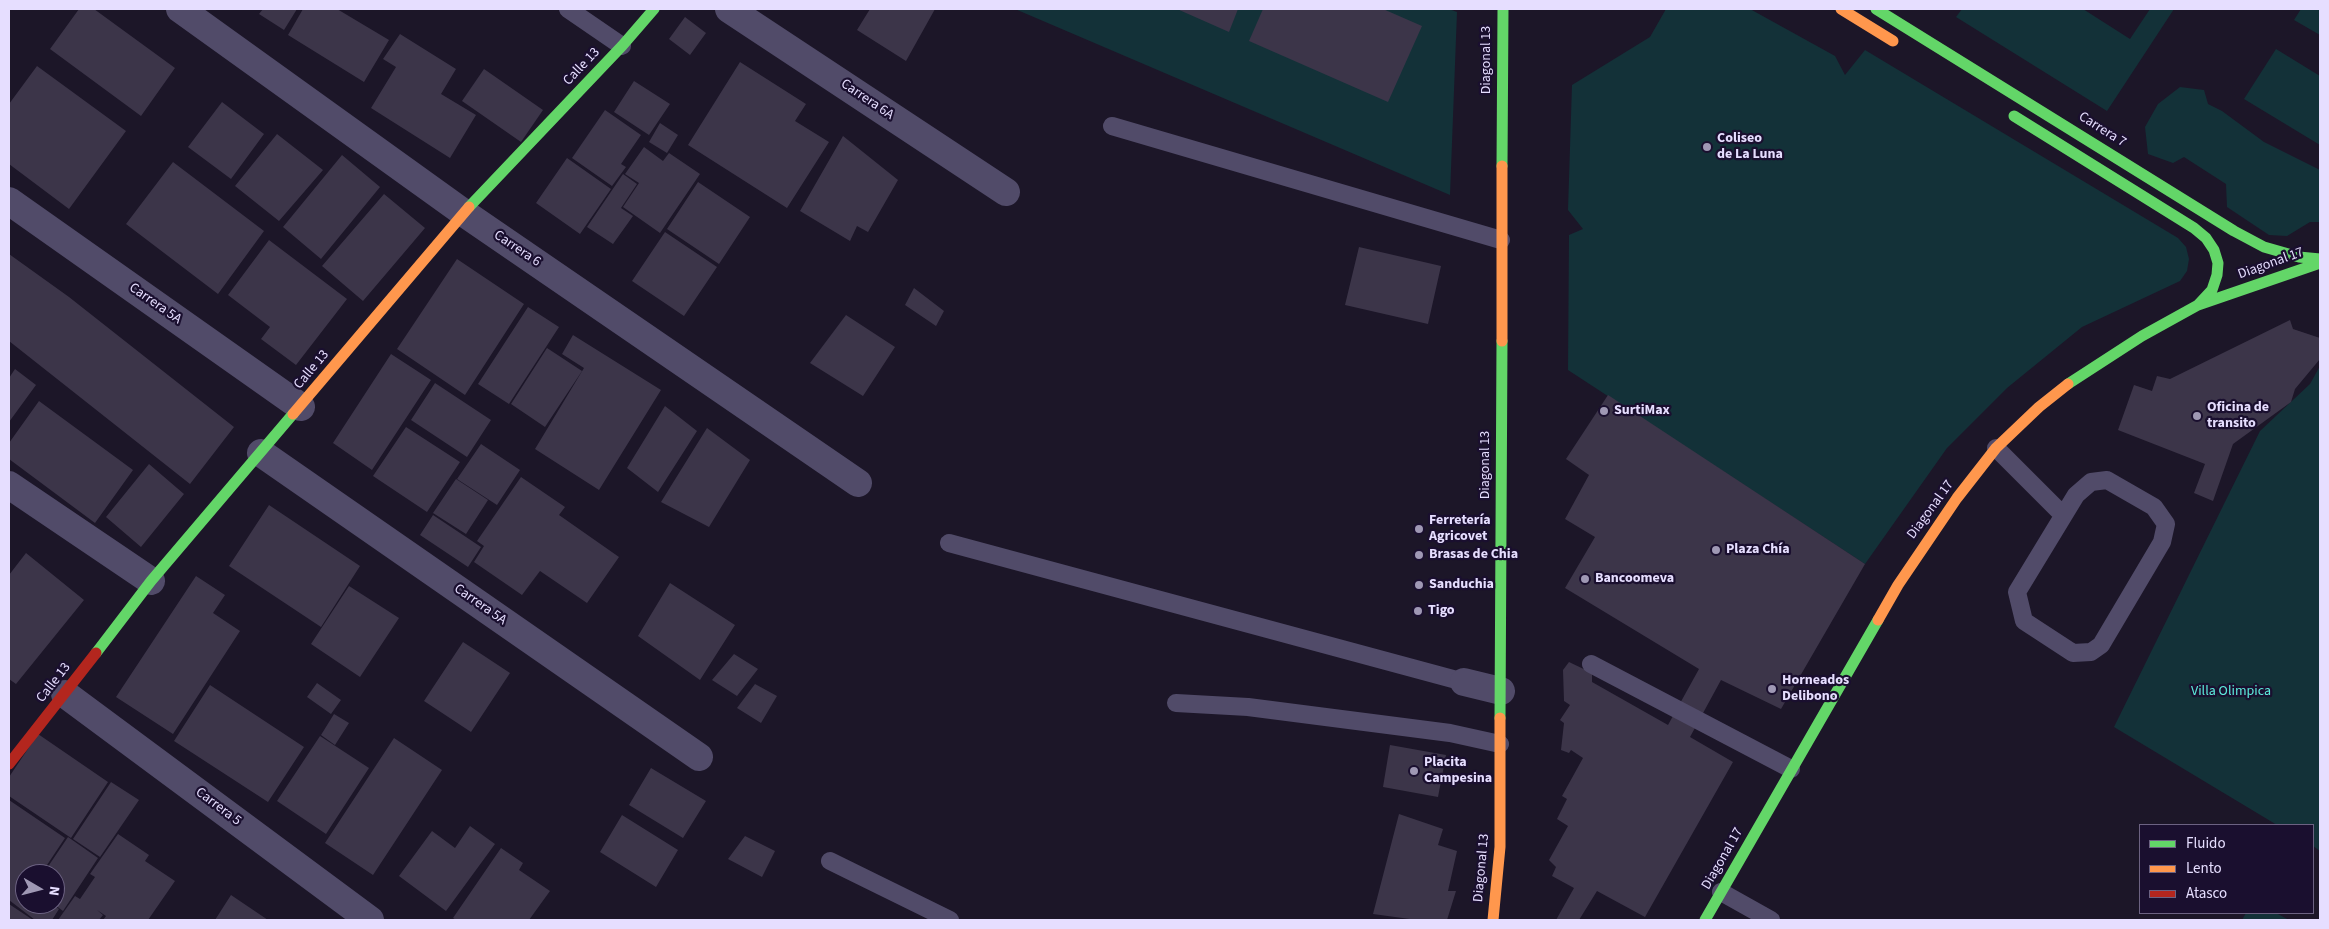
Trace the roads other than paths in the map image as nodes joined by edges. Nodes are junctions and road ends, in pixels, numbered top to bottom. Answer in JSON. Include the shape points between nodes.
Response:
{"nodes":[{"id":1,"x":180,"y":9,"type":"edge"},
{"id":2,"x":568,"y":9,"type":"edge"},
{"id":3,"x":654,"y":9,"type":"edge"},
{"id":4,"x":729,"y":9,"type":"edge"},
{"id":5,"x":1502,"y":9,"type":"edge"},
{"id":6,"x":1841,"y":9,"type":"edge"},
{"id":7,"x":1876,"y":9,"type":"edge"},
{"id":8,"x":1900,"y":45,"type":"dead end"},
{"id":9,"x":622,"y":46,"type":"junction"},
{"id":10,"x":2001,"y":108,"type":"dead end"},
{"id":11,"x":1112,"y":126,"type":"dead end"},
{"id":12,"x":1006,"y":192,"type":"dead end"},
{"id":13,"x":9,"y":201,"type":"edge"},
{"id":14,"x":464,"y":213,"type":"junction"},
{"id":15,"x":1501,"y":240,"type":"junction"},
{"id":16,"x":2320,"y":259,"type":"edge"},
{"id":17,"x":2320,"y":262,"type":"edge"},
{"id":18,"x":2198,"y":305,"type":"junction"},
{"id":19,"x":301,"y":407,"type":"junction"},
{"id":20,"x":1996,"y":448,"type":"junction"},
{"id":21,"x":261,"y":453,"type":"junction"},
{"id":22,"x":858,"y":483,"type":"dead end"},
{"id":23,"x":9,"y":485,"type":"edge"},
{"id":24,"x":2063,"y":515,"type":"junction"},
{"id":25,"x":949,"y":544,"type":"dead end"},
{"id":26,"x":151,"y":581,"type":"junction"},
{"id":27,"x":1591,"y":664,"type":"dead end"},
{"id":28,"x":1464,"y":682,"type":"joint"},
{"id":29,"x":1501,"y":691,"type":"junction"},
{"id":30,"x":65,"y":694,"type":"junction"},
{"id":31,"x":1176,"y":703,"type":"dead end"},
{"id":32,"x":1500,"y":744,"type":"junction"},
{"id":33,"x":699,"y":756,"type":"dead end"},
{"id":34,"x":9,"y":764,"type":"edge"},
{"id":35,"x":1791,"y":769,"type":"junction"},
{"id":36,"x":830,"y":861,"type":"dead end"},
{"id":37,"x":1721,"y":892,"type":"junction"},
{"id":38,"x":1495,"y":918,"type":"edge"},
{"id":39,"x":370,"y":920,"type":"edge"},
{"id":40,"x":950,"y":920,"type":"edge"},
{"id":41,"x":1705,"y":920,"type":"edge"},
{"id":42,"x":1771,"y":920,"type":"edge"}],
"edges":[{"from":1,"to":14,"type":"street","name":"Carrera 6"},
{"from":2,"to":9,"type":"lane"},
{"from":3,"to":9,"type":"street","name":"Calle 13"},
{"from":4,"to":12,"type":"street","name":"Carrera 6A"},
{"from":5,"to":15,"type":"street","name":"Diagonal 13"},
{"from":6,"to":8,"type":"street"},
{"from":7,"to":16,"type":"street","name":"Carrera 7","via":[[2234,231],[2264,247]]},
{"from":9,"to":14,"type":"street","name":"Calle 13"},
{"from":10,"to":18,"type":"street","via":[[2206,238],[2218,263],[2217,275],[2212,290]]},
{"from":11,"to":15,"type":"lane"},
{"from":13,"to":19,"type":"street","name":"Carrera 5A"},
{"from":14,"to":19,"type":"street","name":"Calle 13"},
{"from":14,"to":22,"type":"street","name":"Carrera 6"},
{"from":15,"to":29,"type":"street","name":"Diagonal 13"},
{"from":17,"to":18,"type":"street","name":"Diagonal 17"},
{"from":18,"to":20,"type":"street","name":"Diagonal 17","via":[[2076,377]]},
{"from":19,"to":21,"type":"street","name":"Calle 13"},
{"from":20,"to":24,"type":"lane"},
{"from":20,"to":35,"type":"street","name":"Diagonal 17","via":[[1935,528],[1898,585]]},
{"from":21,"to":26,"type":"street","name":"Calle 13"},
{"from":21,"to":33,"type":"street","name":"Carrera 5A"},
{"from":23,"to":26,"type":"street"},
{"from":24,"to":24,"type":"lane","via":[[2017,592],[2024,621],[2073,653],[2091,652],[2101,645],[2148,566],[2162,542],[2166,524],[2154,507],[2106,480],[2091,482],[2076,495]]},
{"from":25,"to":28,"type":"lane"},
{"from":26,"to":30,"type":"street","name":"Calle 13"},
{"from":27,"to":35,"type":"lane"},
{"from":28,"to":29,"type":"street"},
{"from":29,"to":32,"type":"street","name":"Diagonal 13"},
{"from":30,"to":34,"type":"street","name":"Calle 13"},
{"from":30,"to":39,"type":"street","name":"Carrera 5"},
{"from":31,"to":32,"type":"lane","via":[[1248,707],[1450,733]]},
{"from":32,"to":38,"type":"street","name":"Diagonal 13","via":[[1500,847]]},
{"from":35,"to":37,"type":"street","name":"Diagonal 17"},
{"from":36,"to":40,"type":"lane"},
{"from":37,"to":41,"type":"street","name":"Diagonal 17"},
{"from":37,"to":42,"type":"lane"}]}
